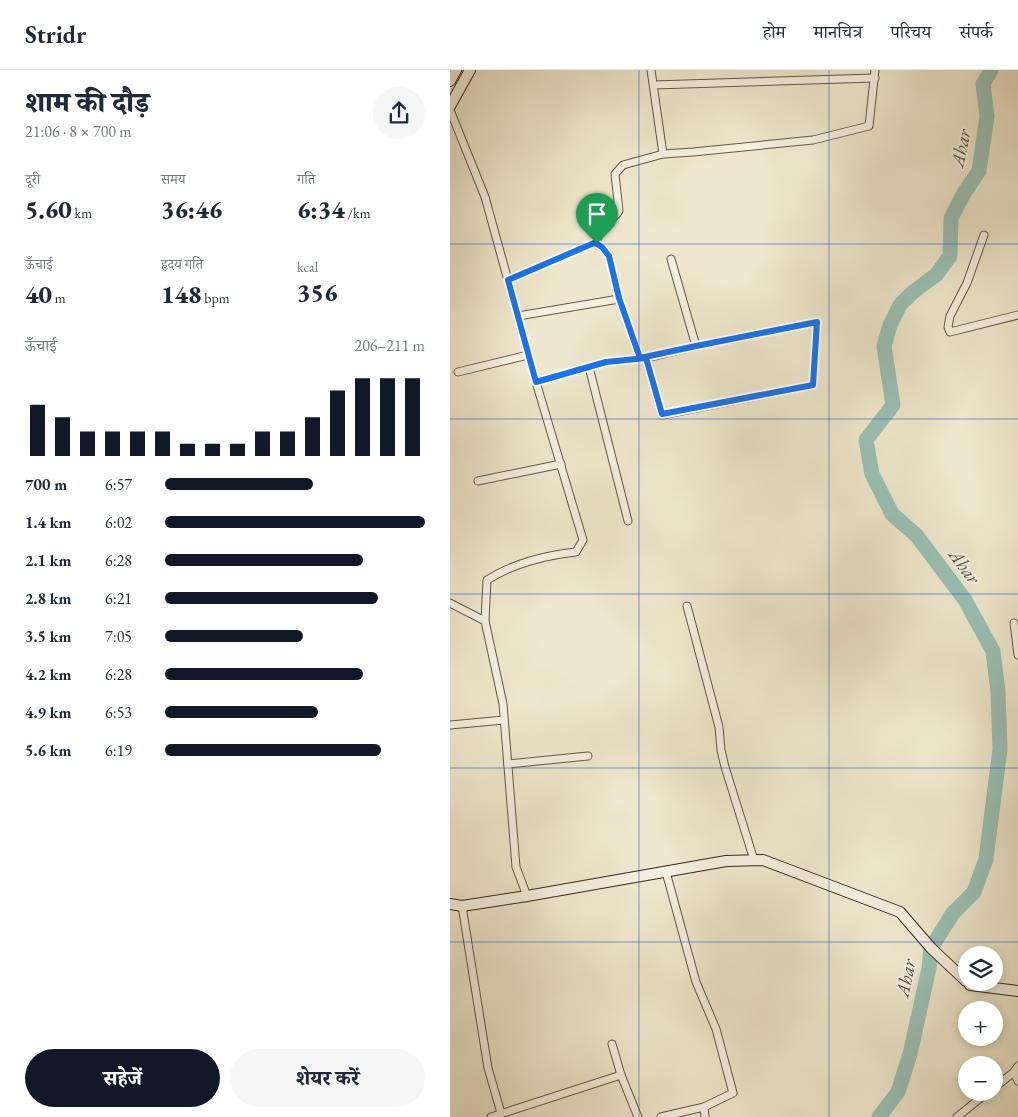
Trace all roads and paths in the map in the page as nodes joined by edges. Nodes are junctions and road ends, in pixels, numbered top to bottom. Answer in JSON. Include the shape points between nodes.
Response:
{"nodes":[{"id":1,"x":456,"y":70,"type":"edge"},
{"id":2,"x":470,"y":70,"type":"edge"},
{"id":3,"x":651,"y":70,"type":"edge"},
{"id":4,"x":875,"y":74,"type":"edge"},
{"id":5,"x":450,"y":81,"type":"edge"},
{"id":6,"x":654,"y":85,"type":"junction"},
{"id":7,"x":450,"y":106,"type":"edge"},
{"id":8,"x":450,"y":110,"type":"edge"},
{"id":9,"x":663,"y":154,"type":"junction"},
{"id":10,"x":984,"y":235,"type":"dead end"},
{"id":11,"x":597,"y":244,"type":"junction"},
{"id":12,"x":671,"y":258,"type":"dead end"},
{"id":13,"x":508,"y":280,"type":"junction"},
{"id":14,"x":619,"y":298,"type":"junction"},
{"id":15,"x":1018,"y":315,"type":"edge"},
{"id":16,"x":518,"y":316,"type":"junction"},
{"id":17,"x":696,"y":346,"type":"junction"},
{"id":18,"x":528,"y":355,"type":"junction"},
{"id":19,"x":643,"y":358,"type":"junction"},
{"id":20,"x":589,"y":367,"type":"junction"},
{"id":21,"x":458,"y":372,"type":"dead end"},
{"id":22,"x":536,"y":382,"type":"junction"},
{"id":23,"x":560,"y":464,"type":"junction"},
{"id":24,"x":478,"y":481,"type":"dead end"},
{"id":25,"x":628,"y":521,"type":"dead end"},
{"id":26,"x":450,"y":603,"type":"edge"},
{"id":27,"x":687,"y":606,"type":"dead end"},
{"id":28,"x":485,"y":621,"type":"junction"},
{"id":29,"x":1014,"y":623,"type":"dead end"},
{"id":30,"x":1018,"y":655,"type":"edge"},
{"id":31,"x":504,"y":720,"type":"junction"},
{"id":32,"x":450,"y":724,"type":"edge"},
{"id":33,"x":588,"y":756,"type":"dead end"},
{"id":34,"x":508,"y":764,"type":"junction"},
{"id":35,"x":754,"y":860,"type":"junction"},
{"id":36,"x":666,"y":872,"type":"junction"},
{"id":37,"x":528,"y":896,"type":"junction"},
{"id":38,"x":450,"y":904,"type":"edge"},
{"id":39,"x":462,"y":906,"type":"junction"},
{"id":40,"x":958,"y":974,"type":"edge"},
{"id":41,"x":1003,"y":989,"type":"edge"},
{"id":42,"x":1018,"y":991,"type":"edge"},
{"id":43,"x":612,"y":1044,"type":"dead end"},
{"id":44,"x":1016,"y":1069,"type":"edge"},
{"id":45,"x":621,"y":1075,"type":"junction"},
{"id":46,"x":1003,"y":1080,"type":"edge"},
{"id":47,"x":1018,"y":1081,"type":"edge"},
{"id":48,"x":977,"y":1101,"type":"edge"},
{"id":49,"x":704,"y":1107,"type":"junction"},
{"id":50,"x":501,"y":1113,"type":"junction"},
{"id":51,"x":491,"y":1117,"type":"edge"},
{"id":52,"x":638,"y":1117,"type":"edge"},
{"id":53,"x":661,"y":1117,"type":"edge"},
{"id":54,"x":705,"y":1117,"type":"edge"},
{"id":55,"x":957,"y":1117,"type":"edge"}],
"edges":[{"from":1,"to":5,"type":"street"},
{"from":2,"to":7,"type":"street"},
{"from":3,"to":6,"type":"street"},
{"from":4,"to":6,"type":"street"},
{"from":4,"to":9,"type":"street","via":[[869,126],[814,140]]},
{"from":6,"to":9,"type":"street"},
{"from":8,"to":13,"type":"street","via":[[485,197]]},
{"from":9,"to":11,"type":"street","via":[[623,165],[615,174],[619,210],[602,226],[597,234]]},
{"from":10,"to":15,"type":"street","via":[[967,283],[950,316],[950,332]]},
{"from":11,"to":13,"type":"street"},
{"from":11,"to":14,"type":"street","via":[[609,256]]},
{"from":12,"to":17,"type":"street"},
{"from":13,"to":16,"type":"street"},
{"from":14,"to":16,"type":"street"},
{"from":14,"to":19,"type":"street"},
{"from":16,"to":18,"type":"street"},
{"from":17,"to":19,"type":"street"},
{"from":17,"to":19,"type":"street","via":[[817,322],[813,385],[662,414]]},
{"from":18,"to":21,"type":"street"},
{"from":18,"to":22,"type":"street"},
{"from":19,"to":20,"type":"street"},
{"from":20,"to":22,"type":"street"},
{"from":20,"to":25,"type":"street"},
{"from":22,"to":23,"type":"street"},
{"from":23,"to":24,"type":"street"},
{"from":23,"to":28,"type":"street","via":[[583,540],[576,552],[500,572],[487,580]]},
{"from":26,"to":28,"type":"street"},
{"from":27,"to":35,"type":"street","via":[[719,727],[725,767]]},
{"from":28,"to":31,"type":"street"},
{"from":29,"to":30,"type":"street"},
{"from":31,"to":32,"type":"street"},
{"from":31,"to":34,"type":"street"},
{"from":33,"to":34,"type":"street"},
{"from":34,"to":37,"type":"street","via":[[516,867]]},
{"from":35,"to":36,"type":"street"},
{"from":35,"to":40,"type":"street","via":[[763,860],[900,912]]},
{"from":36,"to":37,"type":"street"},
{"from":36,"to":49,"type":"street","via":[[696,982],[716,1029],[733,1093]]},
{"from":37,"to":39,"type":"street"},
{"from":38,"to":39,"type":"street"},
{"from":39,"to":50,"type":"street","via":[[488,1068]]},
{"from":41,"to":42,"type":"street"},
{"from":43,"to":45,"type":"street"},
{"from":44,"to":46,"type":"street"},
{"from":44,"to":47,"type":"street"},
{"from":45,"to":50,"type":"street"},
{"from":45,"to":52,"type":"street"},
{"from":48,"to":55,"type":"street"},
{"from":49,"to":53,"type":"street"},
{"from":49,"to":54,"type":"street"},
{"from":50,"to":51,"type":"street"}]}
